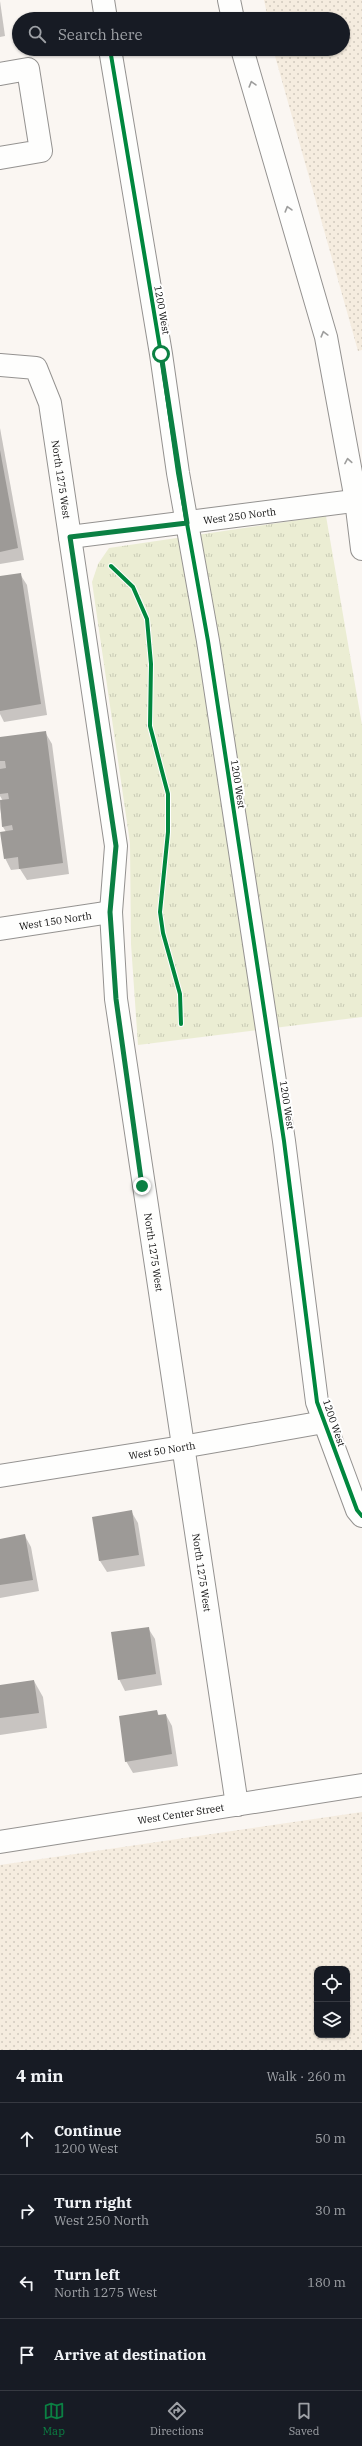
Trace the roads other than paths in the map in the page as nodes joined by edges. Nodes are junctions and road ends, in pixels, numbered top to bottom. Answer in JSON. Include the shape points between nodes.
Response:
{"nodes":[{"id":1,"x":103,"y":0,"type":"edge"},
{"id":2,"x":229,"y":0,"type":"edge"},
{"id":3,"x":105,"y":12,"type":"edge"},
{"id":4,"x":232,"y":12,"type":"edge"},
{"id":5,"x":111,"y":56,"type":"edge"},
{"id":6,"x":244,"y":56,"type":"edge"},
{"id":7,"x":0,"y":74,"type":"edge"},
{"id":8,"x":0,"y":158,"type":"edge"},
{"id":9,"x":0,"y":365,"type":"edge"},
{"id":10,"x":359,"y":500,"type":"edge"},
{"id":11,"x":187,"y":523,"type":"junction"},
{"id":12,"x":70,"y":537,"type":"junction"},
{"id":13,"x":362,"y":549,"type":"edge"},
{"id":14,"x":110,"y":912,"type":"junction"},
{"id":15,"x":0,"y":929,"type":"edge"},
{"id":16,"x":324,"y":1422,"type":"junction"},
{"id":17,"x":182,"y":1448,"type":"junction"},
{"id":18,"x":0,"y":1476,"type":"edge"},
{"id":19,"x":362,"y":1516,"type":"edge"},
{"id":20,"x":362,"y":1785,"type":"edge"},
{"id":21,"x":237,"y":1805,"type":"junction"},
{"id":22,"x":0,"y":1842,"type":"edge"}],
"edges":[{"from":1,"to":3,"type":"street"},
{"from":2,"to":4,"type":"street"},
{"from":5,"to":11,"type":"street","name":"1200 West"},
{"from":10,"to":6,"type":"street","one_way":true,"via":[[326,337]]},
{"from":7,"to":8,"type":"street","via":[[28,69],[41,151]]},
{"from":9,"to":12,"type":"street","name":"North 1275 West","via":[[36,368],[50,402]]},
{"from":10,"to":11,"type":"street","name":"West 250 North"},
{"from":10,"to":13,"type":"street"},
{"from":11,"to":12,"type":"street","name":"West 250 North"},
{"from":11,"to":16,"type":"street","name":"1200 West","via":[[208,641],[284,1141],[317,1402]]},
{"from":12,"to":14,"type":"street","name":"North 1275 West","via":[[116,846]]},
{"from":14,"to":15,"type":"street","name":"West 150 North"},
{"from":14,"to":17,"type":"street","name":"North 1275 West","via":[[116,999]]},
{"from":16,"to":17,"type":"street","name":"West 50 North"},
{"from":16,"to":19,"type":"street","name":"1200 West","via":[[357,1510]]},
{"from":17,"to":18,"type":"street","name":"West 50 North"},
{"from":17,"to":21,"type":"street","name":"North 1275 West"},
{"from":20,"to":21,"type":"street","name":"West Center Street"},
{"from":21,"to":22,"type":"street","name":"West Center Street"}]}
